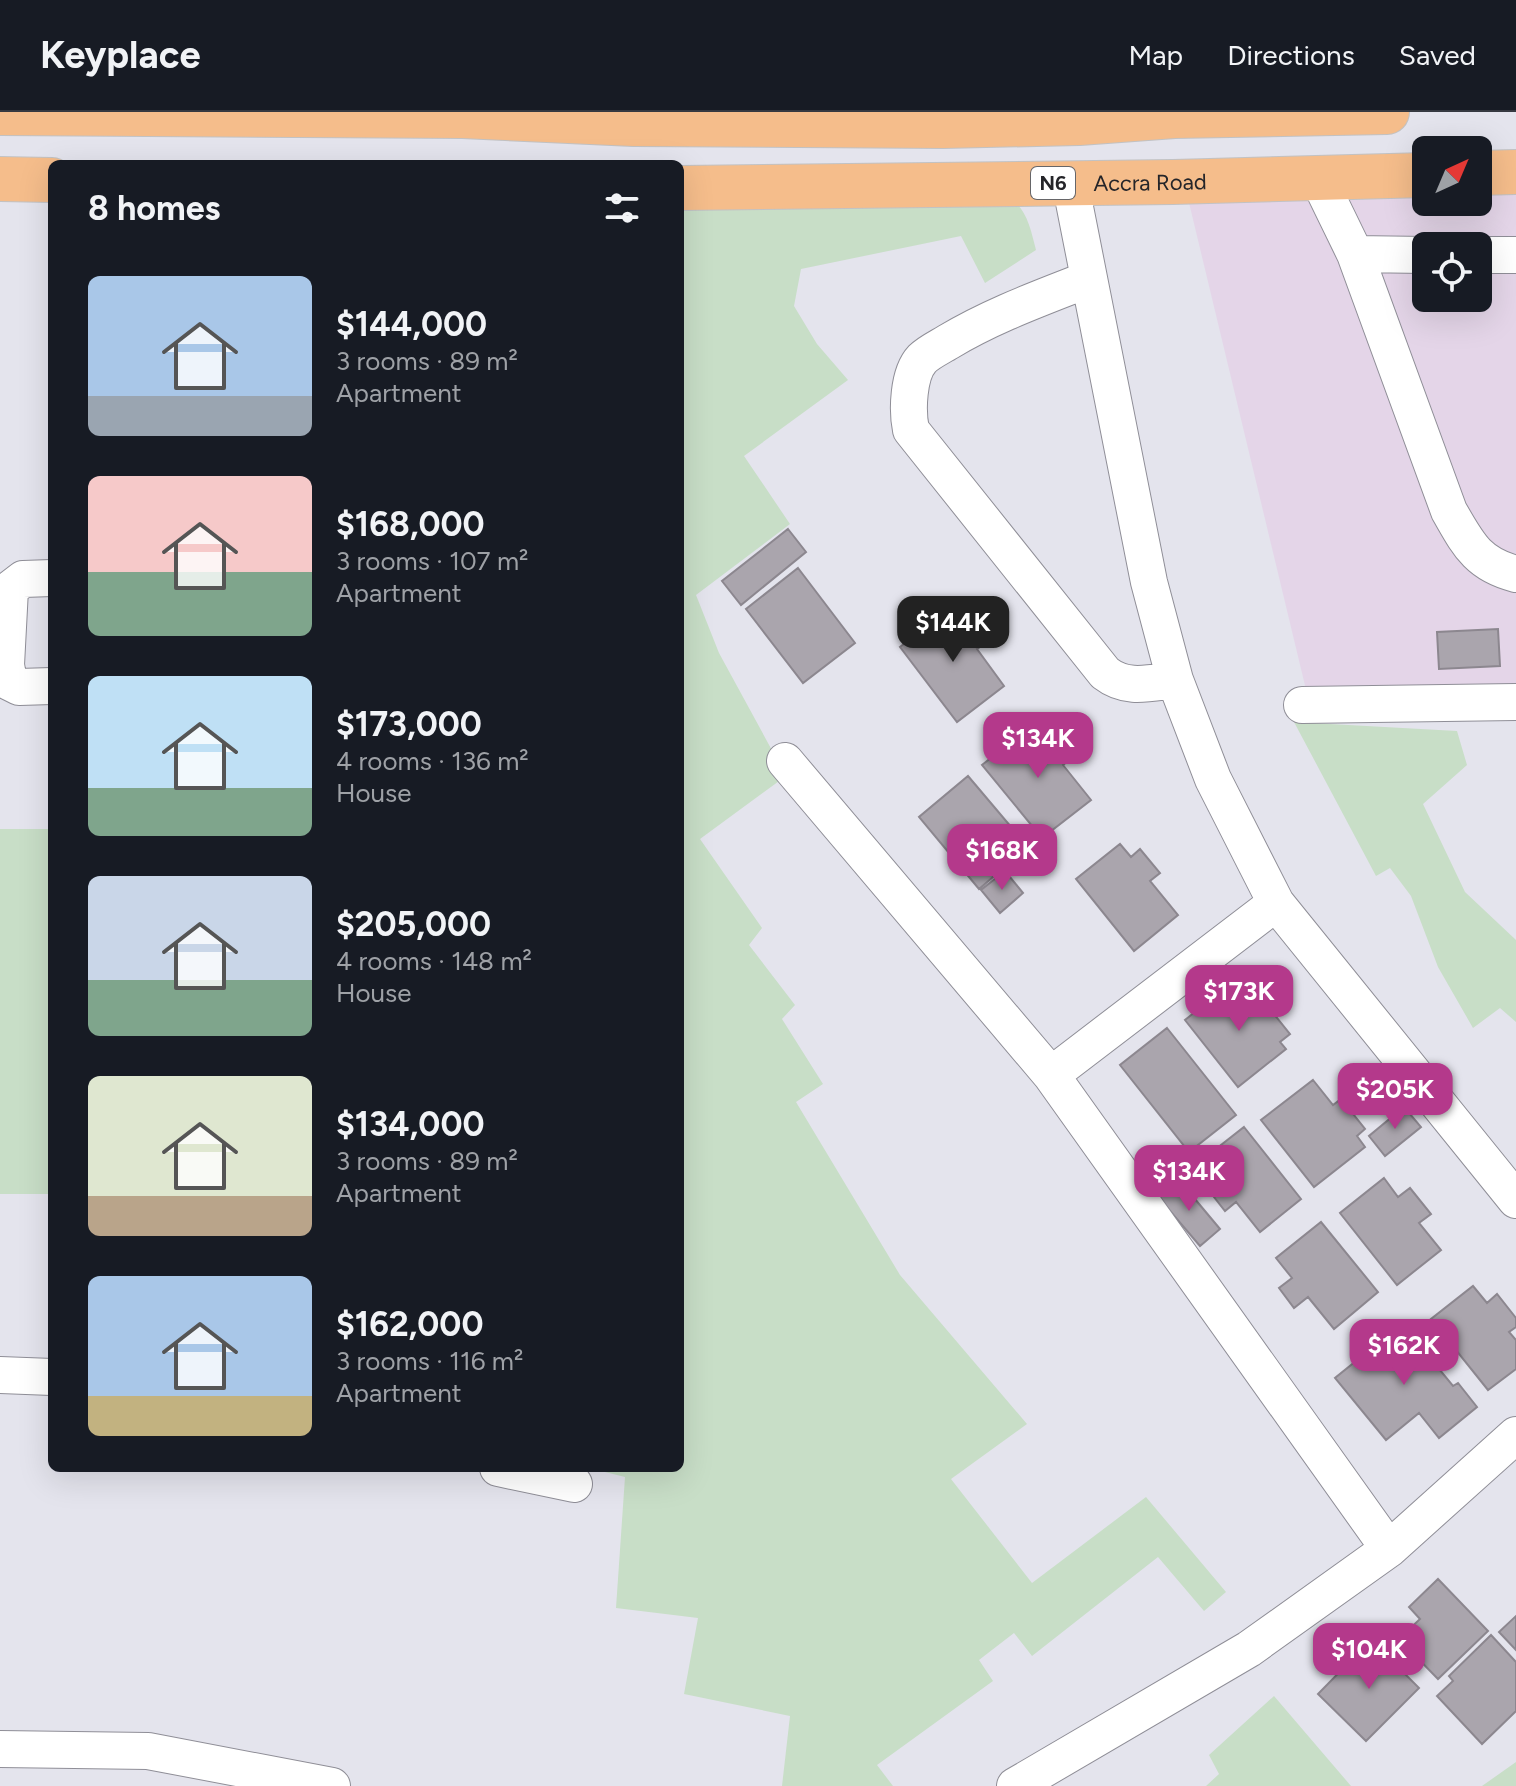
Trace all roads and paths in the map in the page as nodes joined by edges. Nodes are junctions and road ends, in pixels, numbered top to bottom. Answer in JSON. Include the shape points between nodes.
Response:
{"nodes":[{"id":1,"x":1387,"y":112,"type":"edge"},
{"id":2,"x":0,"y":113,"type":"edge"},
{"id":3,"x":1080,"y":117,"type":"edge"},
{"id":4,"x":939,"y":119,"type":"edge"},
{"id":5,"x":1516,"y":172,"type":"edge"},
{"id":6,"x":1492,"y":173,"type":"edge"},
{"id":7,"x":1412,"y":175,"type":"edge"},
{"id":8,"x":1318,"y":178,"type":"junction"},
{"id":9,"x":0,"y":179,"type":"edge"},
{"id":10,"x":48,"y":180,"type":"edge"},
{"id":11,"x":1070,"y":182,"type":"junction"},
{"id":12,"x":684,"y":188,"type":"edge"},
{"id":13,"x":1355,"y":254,"type":"junction"},
{"id":14,"x":1412,"y":255,"type":"edge"},
{"id":15,"x":1492,"y":255,"type":"edge"},
{"id":16,"x":1516,"y":255,"type":"edge"},
{"id":17,"x":1089,"y":279,"type":"junction"},
{"id":18,"x":1516,"y":574,"type":"edge"},
{"id":19,"x":48,"y":578,"type":"edge"},
{"id":20,"x":1175,"y":680,"type":"junction"},
{"id":21,"x":48,"y":686,"type":"edge"},
{"id":22,"x":1516,"y":702,"type":"edge"},
{"id":23,"x":1302,"y":705,"type":"dead end"},
{"id":24,"x":785,"y":761,"type":"dead end"},
{"id":25,"x":1276,"y":903,"type":"junction"},
{"id":26,"x":1051,"y":1075,"type":"junction"},
{"id":27,"x":1516,"y":1200,"type":"edge"},
{"id":28,"x":0,"y":1375,"type":"edge"},
{"id":29,"x":48,"y":1377,"type":"edge"},
{"id":30,"x":1516,"y":1435,"type":"edge"},
{"id":31,"x":517,"y":1472,"type":"edge"},
{"id":32,"x":574,"y":1484,"type":"dead end"},
{"id":33,"x":1389,"y":1549,"type":"junction"},
{"id":34,"x":0,"y":1749,"type":"edge"},
{"id":35,"x":148,"y":1751,"type":"junction"},
{"id":36,"x":167,"y":1786,"type":"edge"},
{"id":37,"x":332,"y":1786,"type":"edge"},
{"id":38,"x":1015,"y":1786,"type":"edge"}],
"edges":[{"from":1,"to":3,"type":"highway"},
{"from":2,"to":4,"type":"highway","via":[[463,116],[634,124]]},
{"from":3,"to":4,"type":"highway"},
{"from":5,"to":6,"type":"highway"},
{"from":7,"to":8,"type":"highway","name":"Accra Road","number":"N6"},
{"from":8,"to":11,"type":"highway","name":"Accra Road","number":"N6"},
{"from":8,"to":13,"type":"street"},
{"from":9,"to":10,"type":"highway"},
{"from":11,"to":12,"type":"highway","name":"Accra Road","number":"N6"},
{"from":11,"to":17,"type":"street"},
{"from":13,"to":14,"type":"street"},
{"from":13,"to":18,"type":"street","via":[[1449,511],[1481,558]]},
{"from":15,"to":16,"type":"street"},
{"from":17,"to":20,"type":"street","via":[[1149,582]]},
{"from":17,"to":20,"type":"street","via":[[1005,312],[921,360],[912,383],[909,421],[1105,673],[1118,683],[1134,685]]},
{"from":19,"to":21,"type":"street","via":[[23,579],[10,589],[6,665],[9,682]]},
{"from":20,"to":25,"type":"street","via":[[1213,779]]},
{"from":22,"to":23,"type":"street"},
{"from":24,"to":26,"type":"street"},
{"from":25,"to":26,"type":"street"},
{"from":25,"to":27,"type":"street"},
{"from":26,"to":33,"type":"street"},
{"from":28,"to":29,"type":"street"},
{"from":30,"to":33,"type":"street"},
{"from":31,"to":32,"type":"street"},
{"from":33,"to":38,"type":"street","via":[[1249,1649]]},
{"from":34,"to":35,"type":"street"},
{"from":35,"to":36,"type":"street"},
{"from":35,"to":37,"type":"street"}]}
